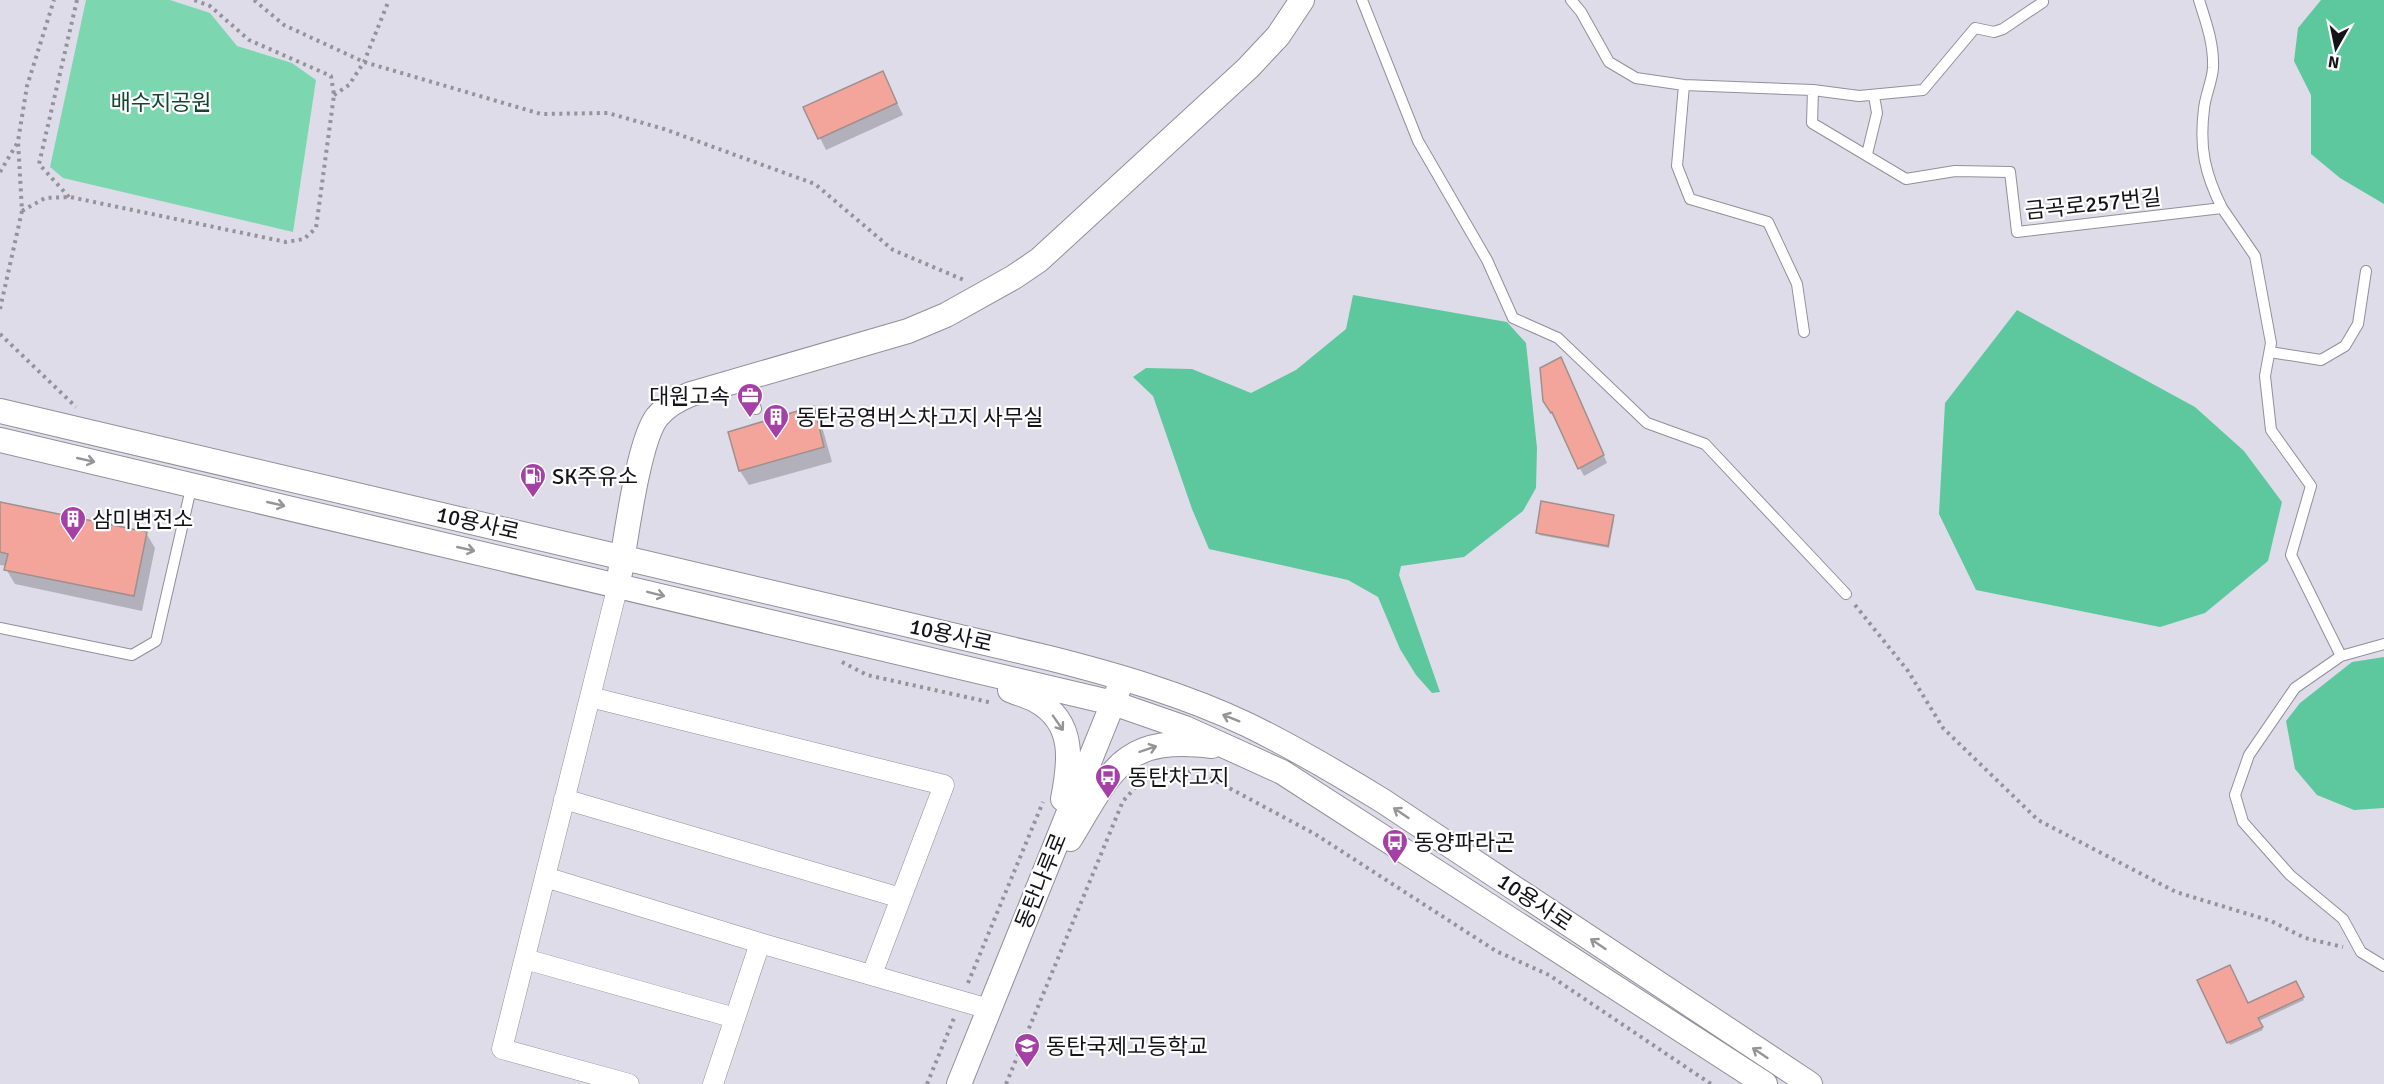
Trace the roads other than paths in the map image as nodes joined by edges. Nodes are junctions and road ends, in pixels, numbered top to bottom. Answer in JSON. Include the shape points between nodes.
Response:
{"nodes":[{"id":1,"x":1302,"y":0,"type":"edge"},
{"id":2,"x":1362,"y":0,"type":"edge"},
{"id":3,"x":1571,"y":0,"type":"edge"},
{"id":4,"x":2199,"y":0,"type":"edge"},
{"id":5,"x":2044,"y":1,"type":"edge"},
{"id":6,"x":1684,"y":85,"type":"junction"},
{"id":7,"x":1813,"y":90,"type":"junction"},
{"id":8,"x":1874,"y":96,"type":"junction"},
{"id":9,"x":1867,"y":154,"type":"junction"},
{"id":10,"x":2222,"y":208,"type":"junction"},
{"id":11,"x":2366,"y":271,"type":"dead end"},
{"id":12,"x":1804,"y":332,"type":"dead end"},
{"id":13,"x":2270,"y":352,"type":"junction"},
{"id":14,"x":747,"y":378,"type":"junction"},
{"id":15,"x":756,"y":409,"type":"dead end"},
{"id":16,"x":0,"y":411,"type":"edge"},
{"id":17,"x":0,"y":440,"type":"edge"},
{"id":18,"x":192,"y":484,"type":"junction"},
{"id":19,"x":623,"y":557,"type":"junction"},
{"id":20,"x":618,"y":585,"type":"junction"},
{"id":21,"x":1846,"y":594,"type":"road end"},
{"id":22,"x":0,"y":628,"type":"edge"},
{"id":23,"x":2384,"y":644,"type":"edge"},
{"id":24,"x":845,"y":651,"type":"junction"},
{"id":25,"x":2341,"y":656,"type":"junction"},
{"id":26,"x":1123,"y":677,"type":"junction"},
{"id":27,"x":590,"y":697,"type":"junction"},
{"id":28,"x":1113,"y":703,"type":"junction"},
{"id":29,"x":1240,"y":752,"type":"junction"},
{"id":30,"x":564,"y":799,"type":"junction"},
{"id":31,"x":545,"y":877,"type":"junction"},
{"id":32,"x":1037,"y":891,"type":"junction"},
{"id":33,"x":901,"y":898,"type":"junction"},
{"id":34,"x":760,"y":943,"type":"junction"},
{"id":35,"x":525,"y":959,"type":"junction"},
{"id":36,"x":2384,"y":966,"type":"edge"},
{"id":37,"x":872,"y":974,"type":"junction"},
{"id":38,"x":989,"y":1009,"type":"junction"},
{"id":39,"x":735,"y":1018,"type":"junction"},
{"id":40,"x":629,"y":1084,"type":"edge"},
{"id":41,"x":713,"y":1084,"type":"edge"},
{"id":42,"x":959,"y":1084,"type":"edge"},
{"id":43,"x":1765,"y":1084,"type":"edge"},
{"id":44,"x":1809,"y":1084,"type":"edge"}],
"edges":[{"from":1,"to":14,"type":"street","via":[[1278,36],[1248,68],[1039,260],[946,315],[908,331]]},
{"from":2,"to":21,"type":"lane","via":[[1418,141],[1487,260],[1513,318],[1558,338],[1647,423],[1705,444]]},
{"from":3,"to":6,"type":"lane","via":[[1609,62],[1636,78]]},
{"from":4,"to":10,"type":"lane","via":[[2210,32],[2213,69],[2204,109],[2202,152],[2208,181]]},
{"from":5,"to":8,"type":"lane","via":[[2003,29],[1994,32],[1975,28],[1923,90]]},
{"from":6,"to":7,"type":"lane"},
{"from":6,"to":12,"type":"lane","via":[[1677,165],[1690,199],[1768,222],[1797,284]]},
{"from":7,"to":8,"type":"lane"},
{"from":7,"to":9,"type":"lane","name":"금곡로257번길","via":[[1812,123]]},
{"from":8,"to":9,"type":"lane","via":[[1877,113]]},
{"from":9,"to":10,"type":"lane","name":"금곡로257번길","via":[[1906,179],[1955,171],[2010,171],[2016,232]]},
{"from":10,"to":13,"type":"lane","via":[[2255,256]]},
{"from":11,"to":13,"type":"lane","via":[[2358,324],[2345,346],[2321,360]]},
{"from":13,"to":25,"type":"lane","via":[[2265,376],[2271,429],[2311,486],[2290,555]]},
{"from":14,"to":15,"type":"lane"},
{"from":14,"to":19,"type":"street","via":[[678,399],[657,418],[644,448]]},
{"from":16,"to":19,"type":"street","name":"10용사로"},
{"from":17,"to":18,"type":"street","name":"10용사로","one_way":true},
{"from":18,"to":20,"type":"street","name":"10용사로","one_way":true},
{"from":18,"to":22,"type":"lane","via":[[156,641],[132,655]]},
{"from":19,"to":20,"type":"street"},
{"from":19,"to":26,"type":"street","name":"10용사로"},
{"from":20,"to":24,"type":"street","name":"10용사로","one_way":true},
{"from":20,"to":27,"type":"street"},
{"from":23,"to":25,"type":"lane"},
{"from":24,"to":28,"type":"street","name":"10용사로"},
{"from":24,"to":32,"type":"street","one_way":true,"via":[[1008,690],[1038,701],[1055,717],[1069,749],[1069,770]]},
{"from":25,"to":36,"type":"lane","via":[[2295,688],[2249,755],[2235,795],[2242,822],[2290,875],[2343,919],[2361,952]]},
{"from":26,"to":28,"type":"street","name":"동탄나루로"},
{"from":44,"to":26,"type":"street","name":"10용사로","one_way":true,"via":[[1322,764],[1246,724]]},
{"from":27,"to":30,"type":"street"},
{"from":27,"to":33,"type":"street","via":[[944,785]]},
{"from":28,"to":29,"type":"street","name":"10용사로"},
{"from":28,"to":32,"type":"street","name":"동탄나루로"},
{"from":32,"to":29,"type":"street","one_way":true,"via":[[1108,777],[1122,762],[1146,748],[1163,745],[1211,746]]},
{"from":29,"to":43,"type":"street","name":"10용사로","via":[[1282,772]]},
{"from":30,"to":31,"type":"street"},
{"from":30,"to":33,"type":"street"},
{"from":31,"to":34,"type":"street"},
{"from":31,"to":35,"type":"street"},
{"from":32,"to":38,"type":"street","name":"동탄나루로"},
{"from":33,"to":37,"type":"street"},
{"from":34,"to":37,"type":"street"},
{"from":34,"to":39,"type":"street"},
{"from":35,"to":39,"type":"street"},
{"from":35,"to":40,"type":"street","via":[[502,1049]]},
{"from":37,"to":38,"type":"street"},
{"from":38,"to":42,"type":"street","name":"동탄나루로"},
{"from":39,"to":41,"type":"street"}]}
